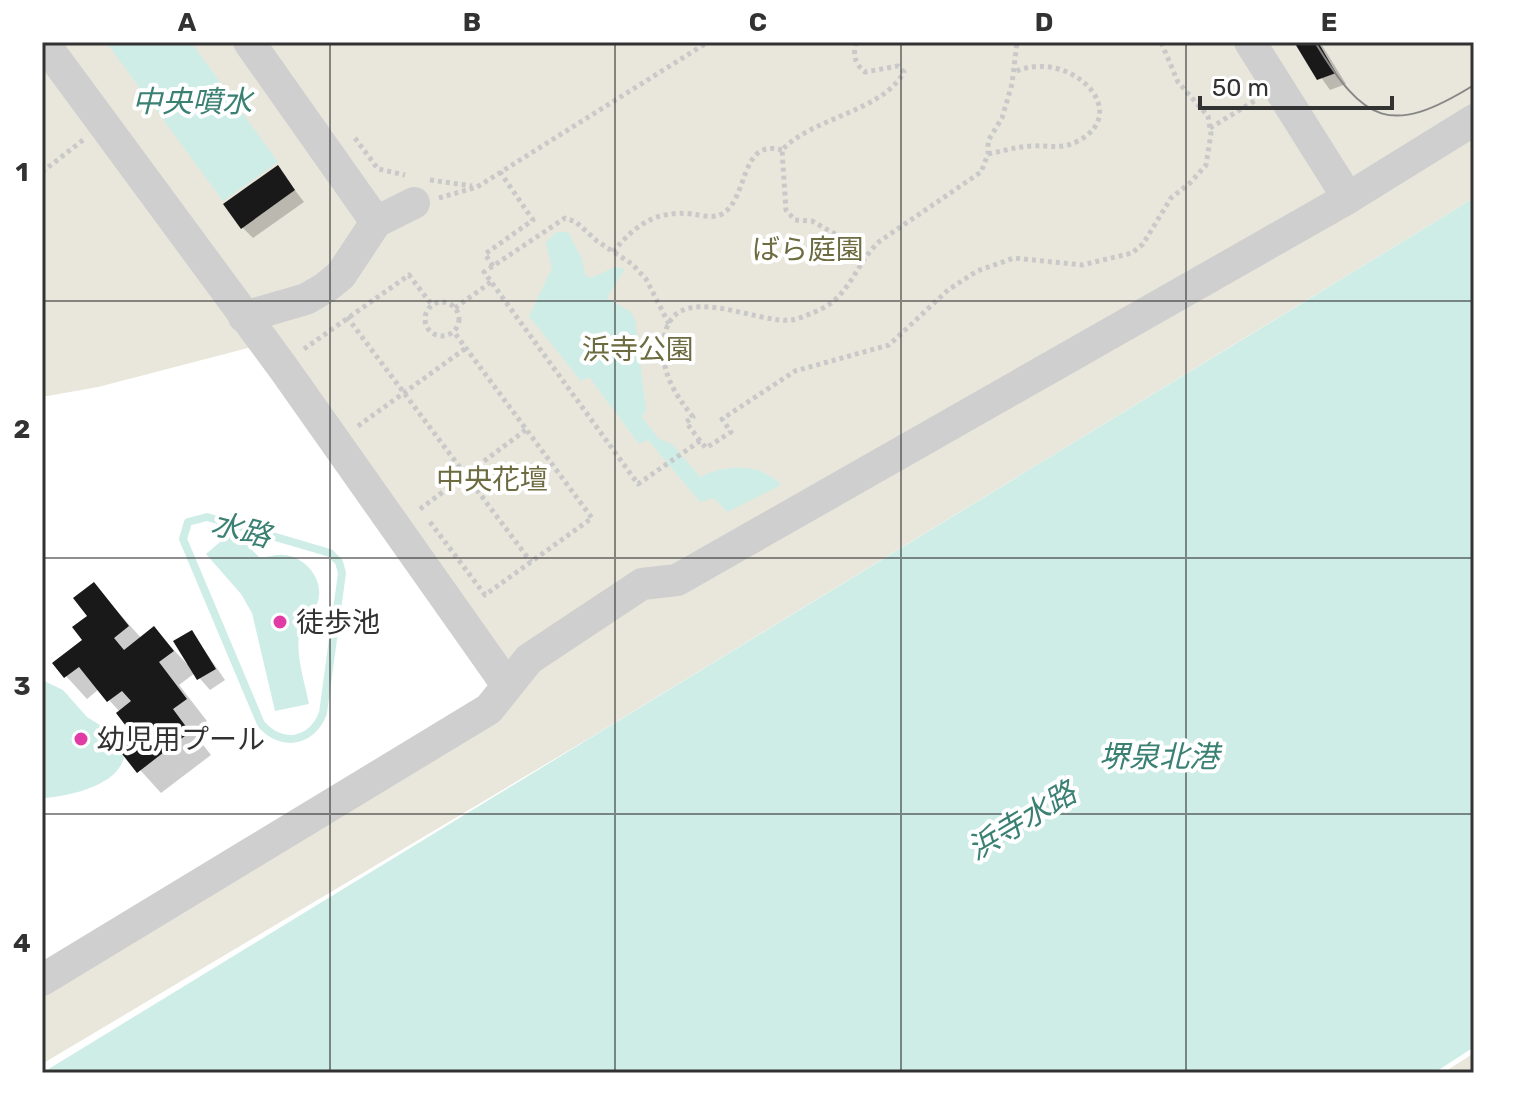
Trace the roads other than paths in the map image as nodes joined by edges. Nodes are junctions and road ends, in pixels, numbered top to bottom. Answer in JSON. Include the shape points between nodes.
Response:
{"nodes":[{"id":1,"x":43,"y":42,"type":"edge"},
{"id":2,"x":249,"y":42,"type":"edge"},
{"id":3,"x":1250,"y":42,"type":"edge"},
{"id":4,"x":1474,"y":120,"type":"edge"},
{"id":5,"x":421,"y":189,"type":"road end"},
{"id":6,"x":1348,"y":198,"type":"junction"},
{"id":7,"x":376,"y":222,"type":"junction"},
{"id":8,"x":244,"y":317,"type":"junction"},
{"id":9,"x":507,"y":685,"type":"junction"},
{"id":10,"x":42,"y":980,"type":"edge"}],
"edges":[{"from":1,"to":8,"type":"street"},
{"from":2,"to":7,"type":"street"},
{"from":3,"to":6,"type":"street"},
{"from":4,"to":6,"type":"street"},
{"from":5,"to":7,"type":"street"},
{"from":6,"to":9,"type":"street","via":[[677,580],[642,584],[529,659]]},
{"from":7,"to":8,"type":"street","via":[[341,275],[325,288]]},
{"from":8,"to":9,"type":"street","via":[[298,366]]},
{"from":9,"to":10,"type":"street","via":[[489,709]]}]}
